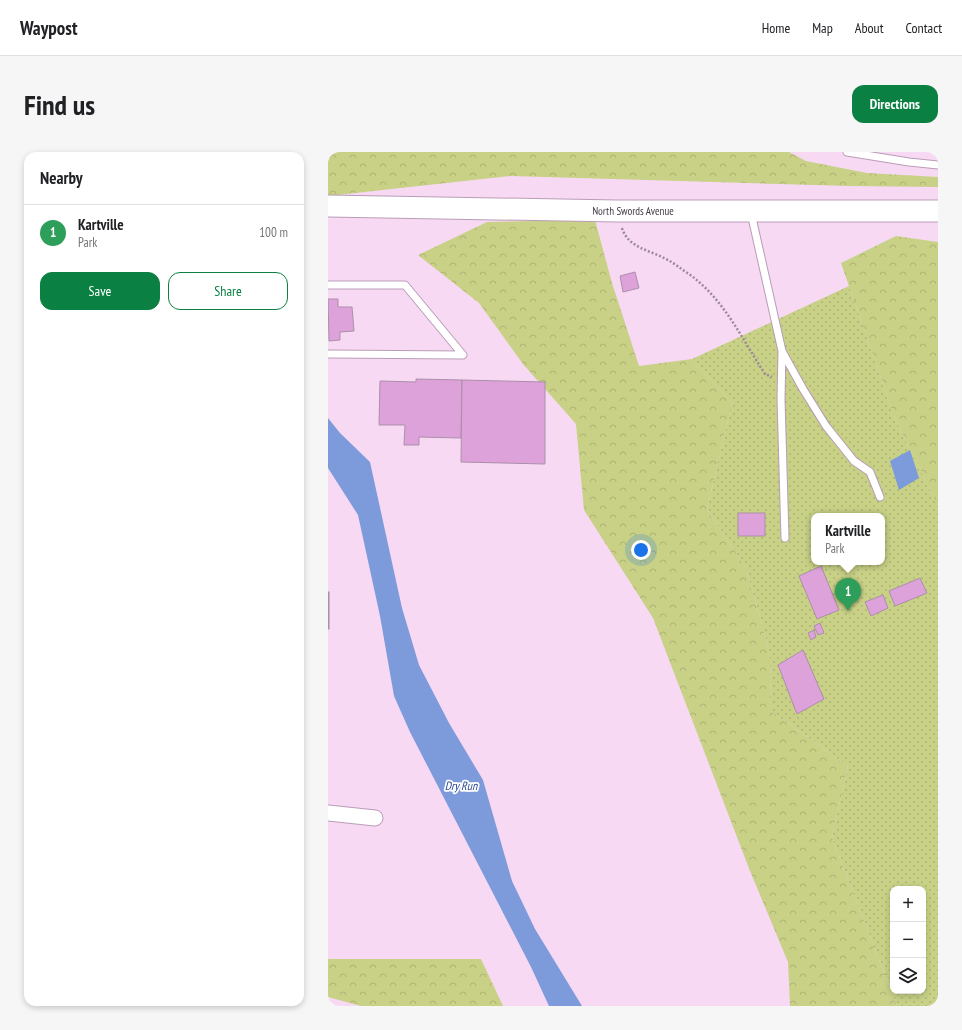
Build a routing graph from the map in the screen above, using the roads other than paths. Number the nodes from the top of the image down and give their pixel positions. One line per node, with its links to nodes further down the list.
1 (847, 152): 2 (lane)
2 (938, 165)
3 (328, 206): 4 (street, North Swords Avenue)
4 (751, 211): 5 (street, North Swords Avenue); 7 (lane)
5 (938, 212)
6 (328, 285): 8 (lane)
7 (782, 351): 9 (lane); 10 (lane)
8 (328, 354)
9 (880, 497)
10 (785, 538)
11 (328, 812): 12 (street)
12 (375, 818)

